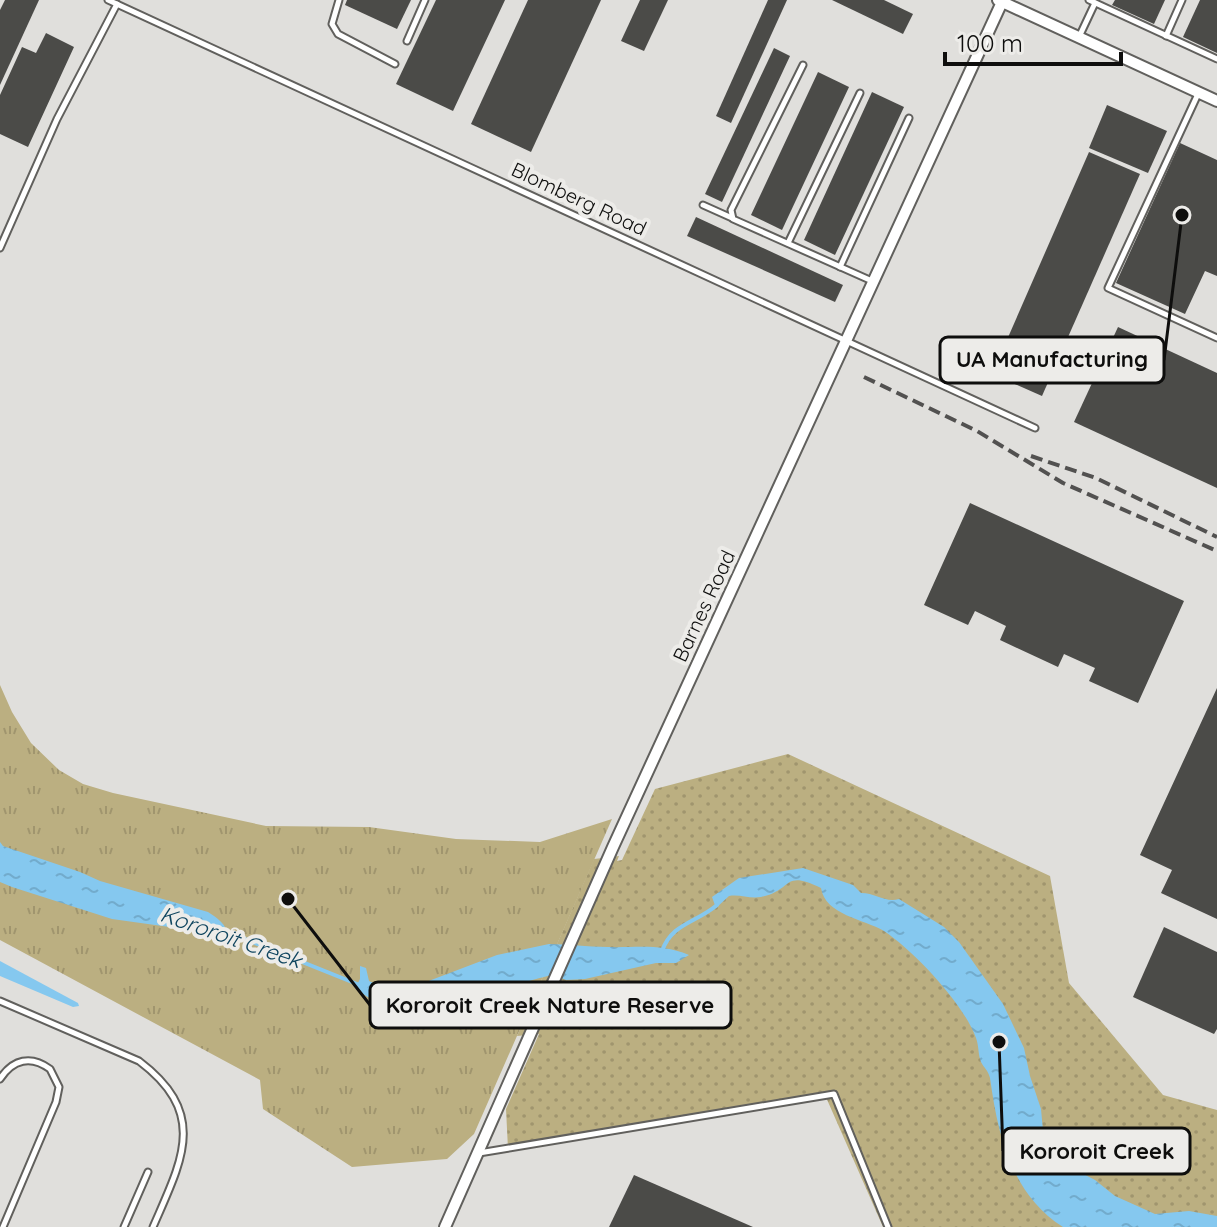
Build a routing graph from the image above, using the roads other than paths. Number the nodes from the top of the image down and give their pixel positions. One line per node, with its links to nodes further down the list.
1 (108, 0): 7 (lane, Blomberg Road)
2 (339, 0): 12 (lane)
3 (425, 0): 10 (lane)
4 (1182, 0): 8 (lane)
5 (1000, 1): 9 (street); 23 (street, Barnes Road)
6 (1093, 1): 8 (lane); 9 (lane)
7 (117, 4): 21 (lane); 25 (lane, Blomberg Road)
8 (1166, 36): 11 (lane)
9 (1078, 38): 15 (street)
10 (407, 41)
11 (1217, 59)
12 (395, 64)
13 (803, 65): 19 (lane)
14 (860, 93): 20 (lane)
15 (1199, 93): 16 (street); 24 (lane)
16 (1217, 101)
17 (909, 118): 22 (lane)
18 (703, 205): 19 (lane)
19 (733, 219): 20 (lane)
20 (788, 243): 22 (lane)
21 (0, 248)
22 (840, 267): 23 (lane)
23 (873, 282): 25 (street, Barnes Road)
24 (1217, 338)
25 (846, 340): 26 (lane, Blomberg Road); 29 (street, Barnes Road)
26 (1035, 428)
27 (0, 1001): 33 (lane)
28 (0, 1079): 31 (lane)
29 (478, 1154): 34 (street, Barnes Road); 35 (lane)
30 (148, 1172): 32 (lane)
31 (3, 1227)
32 (124, 1227)
33 (153, 1227)
34 (445, 1227)
35 (888, 1227)

